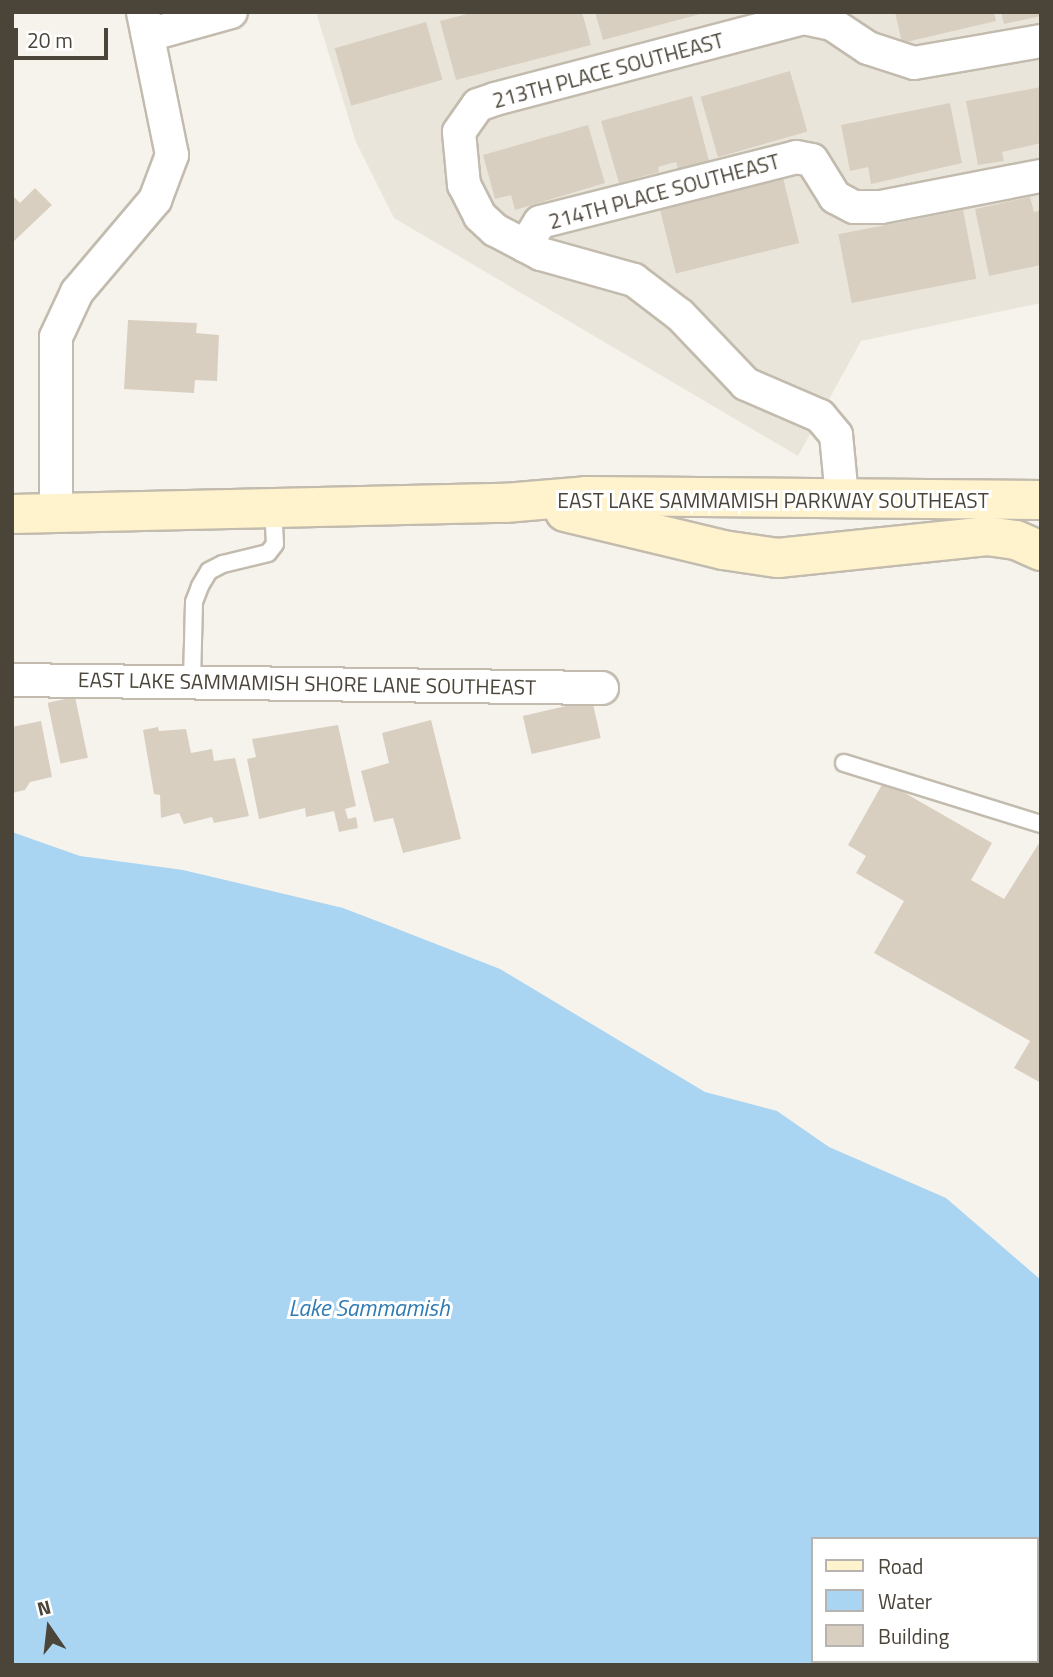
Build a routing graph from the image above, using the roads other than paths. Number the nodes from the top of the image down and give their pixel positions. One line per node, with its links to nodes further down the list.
1 (232, 12): 2 (street)
2 (145, 23): 10 (street)
3 (1041, 41): 5 (street, 213TH PLACE SOUTHEAST)
4 (1041, 176): 5 (street, 214TH PLACE SOUTHEAST)
5 (525, 246): 6 (street, 213TH PLACE SOUTHEAST)
6 (842, 497): 7 (main road, EAST LAKE SAMMAMISH PARKWAY SOUTHEAST); 8 (main road, EAST LAKE SAMMAMISH PARKWAY SOUTHEAST)
7 (1041, 500)
8 (505, 503): 9 (main road, EAST LAKE SAMMAMISH PARKWAY SOUTHEAST); 12 (main road, EAST LAKE SAMMAMISH PARKWAY SOUTHEAST)
9 (273, 508): 10 (main road, EAST LAKE SAMMAMISH PARKWAY SOUTHEAST); 14 (lane)
10 (57, 512): 11 (main road, EAST LAKE SAMMAMISH PARKWAY SOUTHEAST)
11 (12, 514)
12 (1041, 551)
13 (12, 680): 14 (street, EAST LAKE SAMMAMISH SHORE LANE SOUTHEAST)
14 (192, 680): 15 (street, EAST LAKE SAMMAMISH SHORE LANE SOUTHEAST)
15 (601, 688)
16 (844, 763): 17 (lane)
17 (1041, 824)

